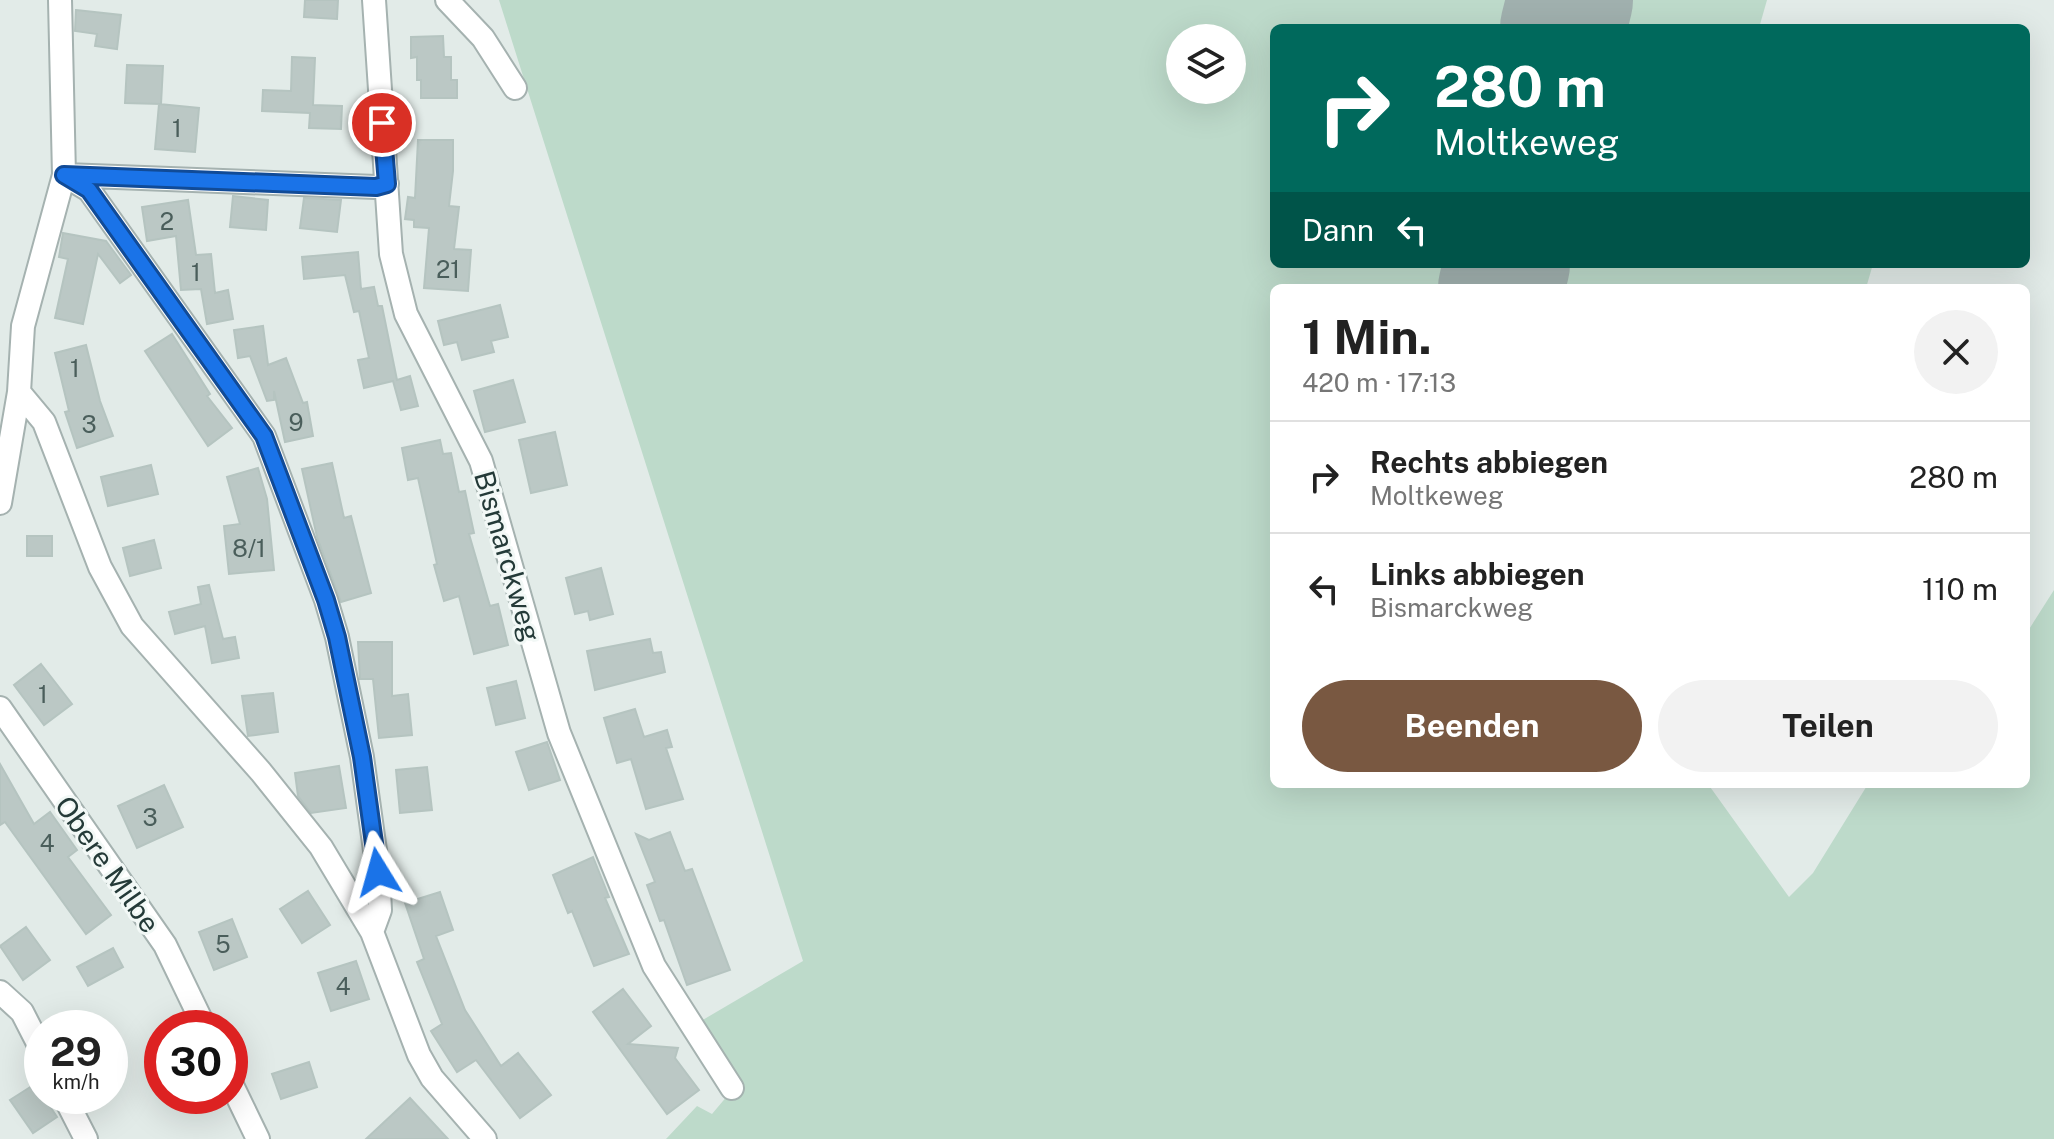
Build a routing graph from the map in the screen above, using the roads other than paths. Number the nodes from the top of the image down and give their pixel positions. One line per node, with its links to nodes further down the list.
1 (60, 0): 5 (street)
2 (374, 0): 6 (street, Bismarckweg)
3 (447, 0): 4 (street)
4 (515, 88)
5 (64, 175): 6 (street); 7 (street); 10 (street)
6 (387, 184): 14 (street, Bismarckweg)
7 (19, 392): 8 (street); 10 (street)
8 (0, 503)
9 (0, 708): 12 (street, Obere Milbe)
10 (372, 932): 19 (street)
11 (0, 992): 13 (street)
12 (196, 1010)
13 (24, 1016)
14 (732, 1088)
15 (73, 1114): 17 (street)
16 (246, 1114): 18 (street)
17 (86, 1139)
18 (258, 1139)
19 (485, 1139)

